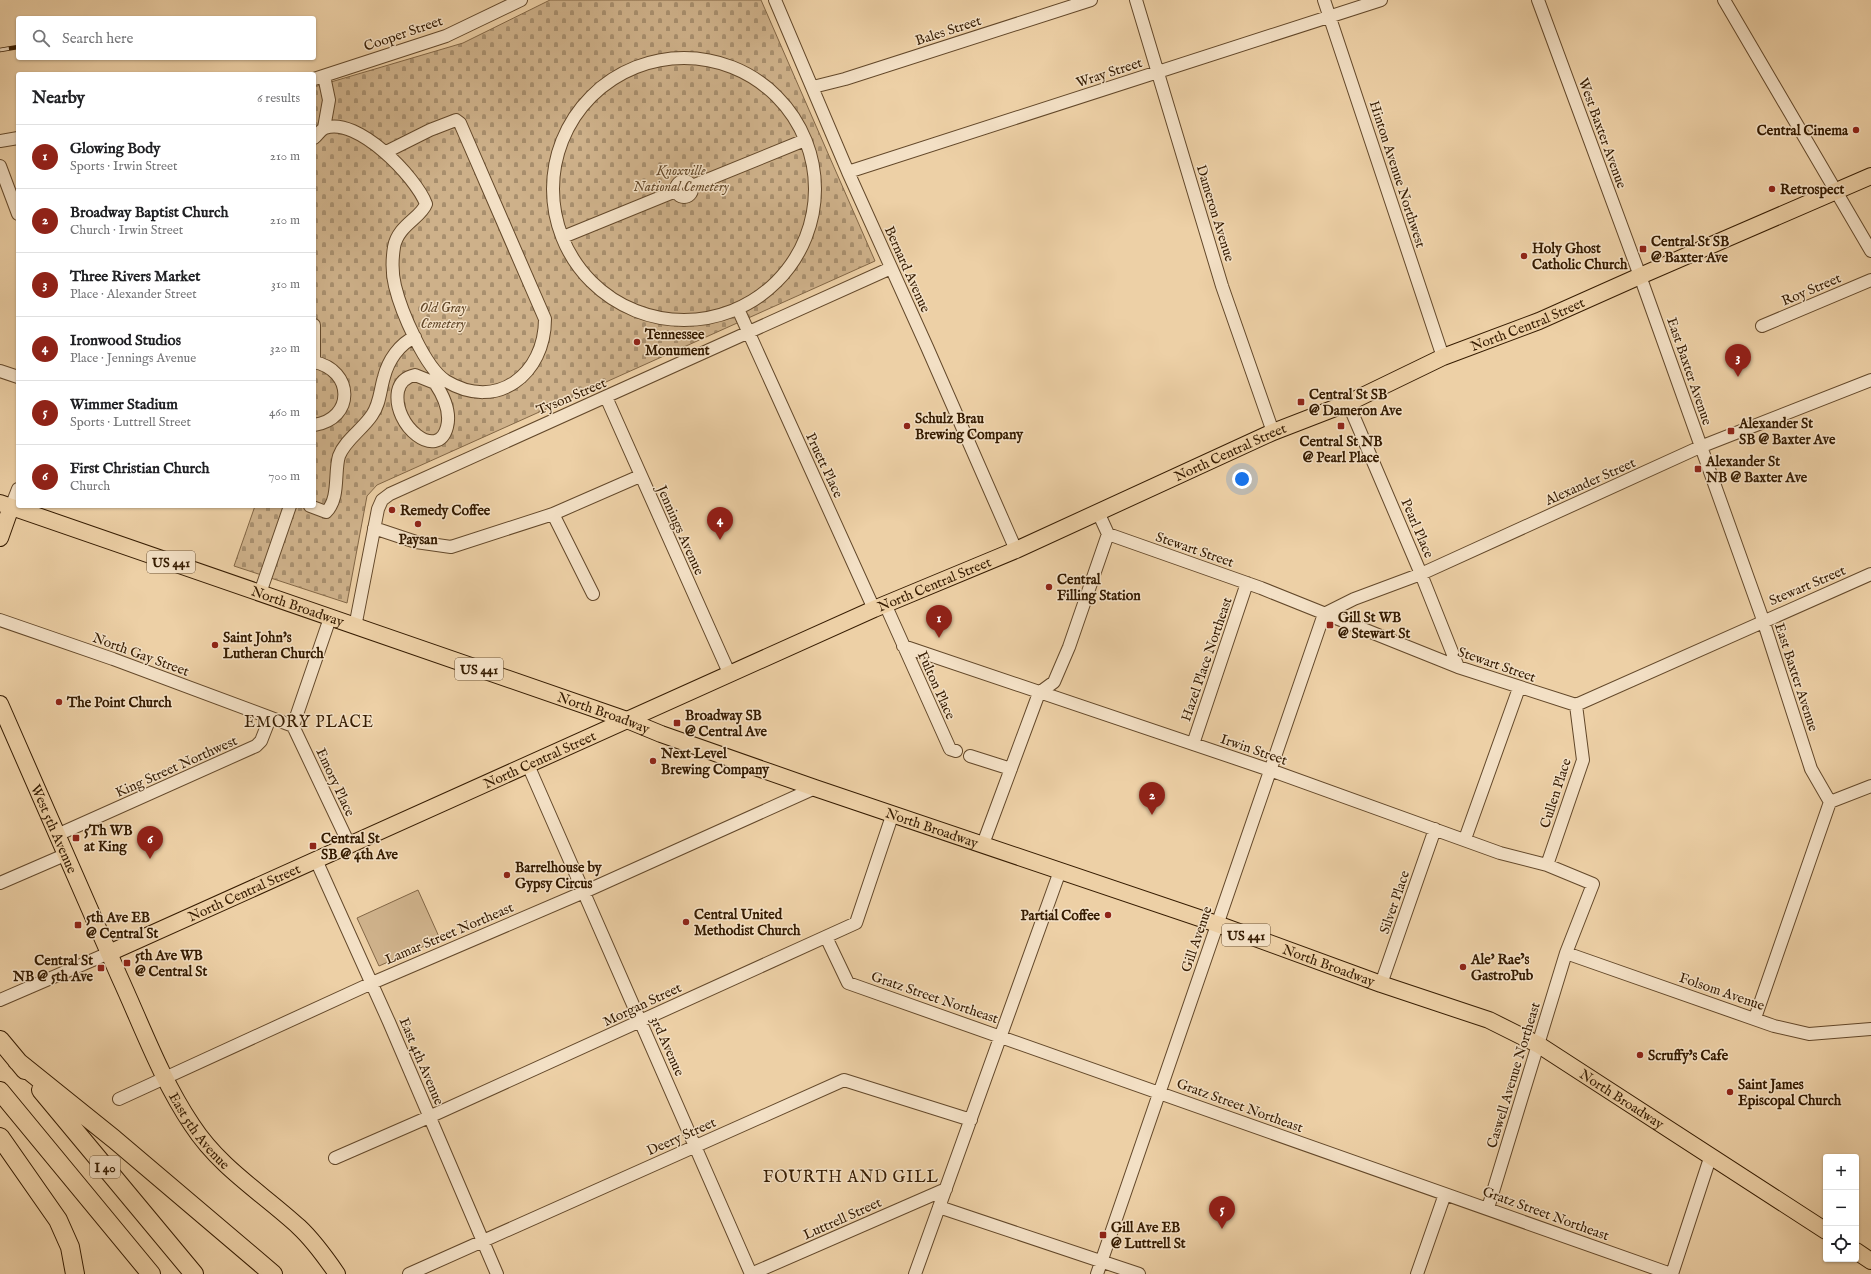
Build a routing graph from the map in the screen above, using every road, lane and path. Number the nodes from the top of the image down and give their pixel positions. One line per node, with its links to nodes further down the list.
1 (521, 0): 11 (street, Cooper Street)
2 (776, 0): 12 (street, Bernard Avenue)
3 (1091, 0): 12 (street, Bales Street)
4 (1136, 0): 10 (street, Dameron Avenue)
5 (1324, 0): 9 (street, Hinton Avenue Northwest)
6 (1380, 0): 9 (street, Wray Street)
7 (1538, 0): 27 (street, West Baxter Avenue)
8 (1724, 0): 22 (street)
9 (1329, 16): 10 (street, Wray Street); 33 (street, Hinton Avenue Northwest)
10 (1159, 72): 20 (street, Wray Street); 42 (street, Dameron Avenue)
11 (319, 77): 13 (street)
12 (813, 86): 20 (street, Bernard Avenue)
13 (324, 128): 14 (street); 18 (street)
14 (316, 136)
15 (16, 138): 17 (street)
16 (805, 140): 24 (street); 24 (street); 29 (street)
17 (0, 141)
18 (386, 152): 32 (street); 37 (street)
19 (0, 166): 23 (street)
20 (848, 172): 26 (street, Bernard Avenue)
21 (1871, 176): 22 (main road, North Central Street)
22 (1836, 190): 25 (street); 27 (main road, North Central Street)
23 (16, 209)
24 (562, 236): 29 (street)
25 (1871, 251)
26 (891, 268): 31 (street, Tyson Street); 54 (street, Bernard Avenue)
27 (1640, 276): 33 (main road, North Central Street); 43 (street, East Baxter Avenue)
28 (1871, 280): 30 (street, Roy Street)
29 (738, 308): 31 (street, Pruett Place)
30 (1762, 326)
31 (749, 332): 39 (street, Tyson Street); 60 (street, Pruett Place)
32 (415, 337): 37 (street); 48 (street)
33 (1443, 357): 40 (main road, North Central Street)
34 (316, 362): 41 (street)
35 (0, 371): 36 (street)
36 (16, 375)
37 (438, 380): 37 (street)
38 (1871, 380): 43 (street, Alexander Street)
39 (606, 397): 44 (street, Jennings Avenue); 51 (street, Tyson Street)
40 (1348, 403): 42 (main road, North Central Street); 55 (street, Pearl Place)
41 (316, 424)
42 (1273, 432): 49 (main road, North Central Street)
43 (1700, 447): 55 (street, Alexander Street); 64 (street, East Baxter Avenue)
44 (640, 476): 50 (street); 68 (street, Jennings Avenue)
45 (16, 492): 46 (street)
46 (6, 505): 53 (main road); 58 (main road, North Broadway / US 441)
47 (289, 508): 58 (street)
48 (315, 508)
49 (1098, 512): 52 (street); 54 (main road, North Central Street)
50 (553, 514): 51 (street); 59 (street)
51 (374, 528): 65 (street, Tyson Street)
52 (1108, 534): 57 (street, Stewart Street); 70 (street)
53 (0, 538)
54 (1016, 550): 60 (main road, North Central Street)
55 (1421, 574): 61 (street, Alexander Street); 67 (street, Pearl Place)
56 (1871, 574): 64 (street, Stewart Street)
57 (1247, 583): 61 (street, Stewart Street); 76 (street, Hazel Place Northeast)
58 (260, 593): 62 (main road, North Broadway / US 441)
59 (593, 594)
60 (880, 607): 66 (street, Fulton Place); 68 (main road, North Central Street)
61 (1324, 614): 67 (street, Stewart Street); 81 (street, Gill Avenue)
62 (330, 618): 65 (main road, North Broadway / US 441); 75 (street)
63 (0, 620): 73 (street, North Gay Street)
64 (1764, 620): 72 (street, Stewart Street); 84 (street, East Baxter Avenue)
65 (355, 627): 74 (main road, North Broadway / US 441)
66 (903, 646): 70 (street, Irwin Street); 77 (street, Fulton Place)
67 (1458, 667): 69 (street, Stewart Street)
68 (730, 675): 74 (main road, North Central Street)
69 (1519, 688): 72 (street, Stewart Street); 88 (street)
70 (1039, 693): 76 (street, Irwin Street); 80 (street)
71 (0, 704): 87 (main road, West 5th Avenue)
72 (1576, 706): 93 (street, Cullen Place)
73 (270, 718): 75 (street); 87 (street, King Street Northwest)
74 (627, 720): 79 (main road, North Central Street); 83 (main road, North Broadway / US 441)
75 (293, 726): 89 (street, Emory Place)
76 (1193, 744): 81 (street, Irwin Street)
77 (956, 751)
78 (970, 756): 80 (street)
79 (528, 765): 89 (main road, North Central Street); 97 (street, 3rd Avenue)
80 (1011, 769): 90 (street)
81 (1270, 770): 86 (street, Irwin Street); 98 (street, Gill Avenue)
82 (1871, 786): 84 (street)
83 (815, 788): 85 (main road, North Broadway / US 441); 97 (street, Lamar Street Northeast)
84 (1830, 802): 105 (street)
85 (892, 813): 90 (main road, North Broadway / US 441); 99 (street, Morgan Street)
86 (1435, 829): 88 (street, Irwin Street); 103 (street, Silver Place)
87 (57, 835): 91 (main road, West 5th Avenue)
88 (1465, 840): 93 (street, Irwin Street)
89 (349, 844): 92 (main road, North Central Street)
90 (983, 844): 94 (main road, North Broadway / US 441)
91 (67, 854): 95 (street); 100 (main road, West 5th Avenue)
92 (316, 860): 100 (main road, North Central Street); 102 (street, East 4th Avenue)
93 (1547, 865): 96 (street, Irwin Street)
94 (1060, 871): 98 (main road, North Broadway / US 441); 108 (street)
95 (0, 882)
96 (1593, 884): 101 (street, Caswell Avenue Northeast)
97 (584, 892): 102 (street, Lamar Street Northeast); 106 (street, 3rd Avenue)
98 (1217, 924): 103 (main road, North Broadway / US 441); 114 (street, Gill Avenue)
99 (826, 937): 106 (street, Morgan Street); 108 (street, Gratz Street Northeast)
100 (109, 953): 104 (street, North Central Street); 112 (main road, East 5th Avenue)
101 (1566, 953): 105 (street, Folsom Avenue); 110 (street, Caswell Avenue Northeast)
102 (372, 983): 112 (street, Lamar Street Northeast); 116 (street, East 4th Avenue)
103 (1381, 984): 110 (main road, North Broadway / US 441)
104 (0, 1000)
105 (1755, 1018): 107 (street, Folsom Avenue)
106 (640, 1021): 116 (street, Morgan Street); 119 (street, 3rd Avenue)
107 (1871, 1029)
108 (1001, 1036): 114 (street, Gratz Street Northeast); 117 (street)
109 (0, 1040): 111 (highway, I 40)
110 (1539, 1045): 120 (main road, North Broadway / US 441); 125 (street, Caswell Avenue Northeast)
111 (17, 1060): 133 (highway, I 40); 134 (highway)
112 (164, 1076): 115 (street, Lamar Street Northeast); 135 (main road, East 5th Avenue)
113 (0, 1091): 132 (highway, I 40)
114 (1159, 1092): 123 (street, Gratz Street Northeast); 129 (street, Gill Avenue)
115 (118, 1098)
116 (430, 1117): 121 (street, Morgan Street); 127 (street, East 4th Avenue)
117 (971, 1120): 119 (street, Deery Street); 122 (street)
118 (0, 1137): 131 (highway)
119 (696, 1146): 127 (street, Deery Street); 138 (street, 3rd Avenue)
120 (1711, 1155): 126 (main road, North Broadway / US 441); 143 (street)
121 (334, 1158)
122 (946, 1189): 124 (street); 138 (street, Luttrell Street)
123 (1445, 1194): 125 (street, Gratz Street Northeast); 142 (street)
124 (939, 1207): 129 (street); 139 (street)
125 (1488, 1208): 143 (street, Gratz Street Northeast)
126 (1823, 1229)
127 (482, 1241): 136 (street, Deery Street); 137 (street, East 4th Avenue)
128 (1859, 1253): 130 (main road)
129 (1102, 1260): 140 (street, Gill Avenue); 141 (street)
130 (1871, 1261)
131 (75, 1274)
132 (151, 1274)
133 (194, 1274)
134 (273, 1274)
135 (338, 1274)
136 (409, 1274)
137 (497, 1274)
138 (751, 1274)
139 (915, 1274)
140 (1097, 1274)
141 (1139, 1274)
142 (1417, 1274)
143 (1671, 1274)

